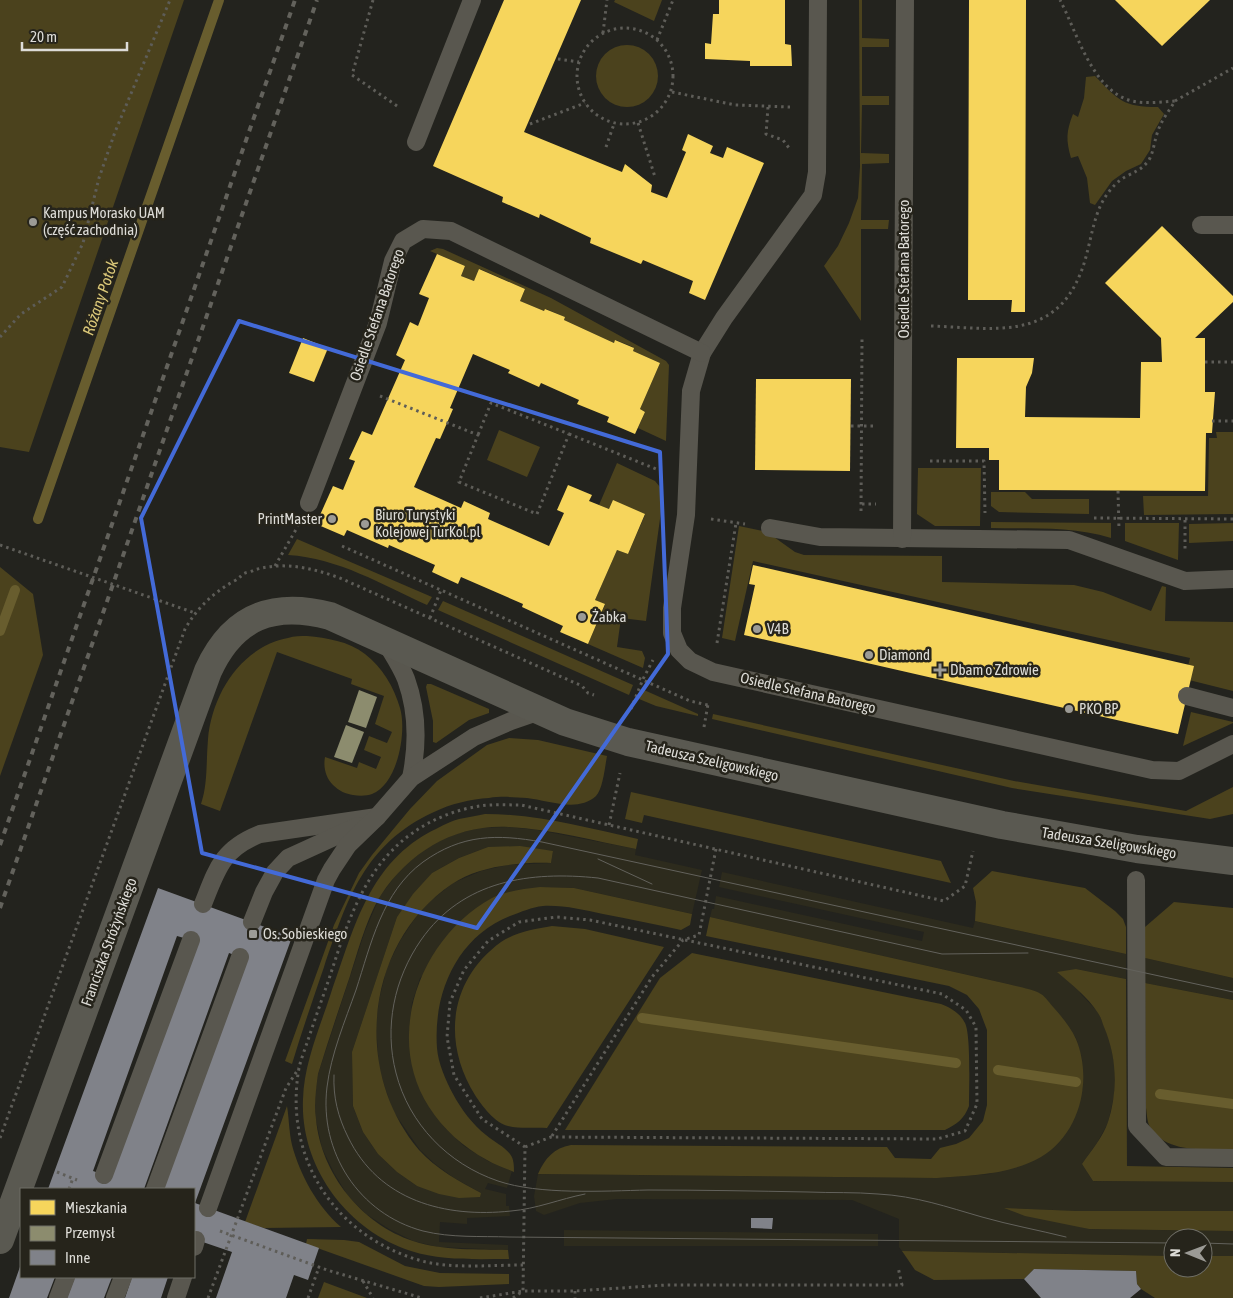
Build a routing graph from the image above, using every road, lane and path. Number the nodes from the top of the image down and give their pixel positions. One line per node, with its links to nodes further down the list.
1 (170, 0): 32 (path)
2 (372, 0): 19 (path)
3 (472, 0): 19 (lane)
4 (607, 0): 9 (path)
5 (673, 0): 10 (path)
6 (818, 0): 18 (lane, Osiedle Stefana Batorego)
7 (905, 0): 54 (lane, Osiedle Stefana Batorego)
8 (1060, 0): 15 (path)
9 (602, 33): 10 (path); 12 (path)
10 (657, 40): 14 (path)
11 (558, 59): 12 (path)
12 (579, 62): 16 (path)
13 (1233, 68): 15 (path)
14 (672, 92): 17 (path); 20 (path)
15 (1175, 102): 30 (path)
16 (585, 103): 21 (path); 22 (path)
17 (768, 107): 18 (path); 25 (path)
18 (818, 107): 34 (lane, Osiedle Stefana Batorego)
19 (423, 123): 23 (lane)
20 (638, 123): 22 (path); 26 (path)
21 (530, 124)
22 (614, 124): 24 (path)
23 (416, 142)
24 (606, 147)
25 (792, 153)
26 (655, 177)
27 (1201, 225): 28 (lane)
28 (1233, 225)
29 (931, 316): 30 (path)
30 (931, 326): 31 (path)
31 (927, 333)
32 (0, 337)
33 (862, 339): 53 (path)
34 (702, 353): 37 (lane, Osiedle Stefana Batorego); 66 (lane, Osiedle Stefana Batorego)
35 (1205, 362): 36 (path)
36 (1233, 362)
37 (354, 385): 41 (path); 45 (lane, Osiedle Stefana Batorego)
38 (1212, 421): 39 (path)
39 (1233, 421)
40 (569, 434): 41 (path); 41 (path); 43 (path)
41 (478, 435)
42 (928, 461): 46 (path)
43 (668, 474)
44 (1118, 491): 49 (path)
45 (305, 511): 58 (path)
46 (985, 516)
47 (709, 518): 51 (path)
48 (1087, 518): 49 (path)
49 (1118, 518): 50 (path); 57 (path)
50 (1233, 519)
51 (736, 523): 52 (path); 66 (path)
52 (770, 528): 53 (lane)
53 (861, 538): 54 (lane)
54 (902, 539): 57 (lane)
55 (0, 545): 61 (path)
56 (342, 546): 60 (path)
57 (1118, 557): 59 (lane)
58 (275, 566): 61 (path); 62 (path)
59 (1233, 579)
60 (441, 590): 62 (path); 67 (path)
61 (195, 613): 93 (path)
62 (430, 618): 69 (path)
63 (385, 641): 64 (street, Tadeusza Szeligowskiego); 73 (street, Tadeusza Szeligowskiego); 79 (lane)
64 (221, 646): 103 (street, Franciszka Stróżyńskiego)
65 (655, 657): 67 (path)
66 (713, 672): 70 (path); 77 (lane, Osiedle Stefana Batorego)
67 (643, 679): 70 (path); 74 (path)
68 (1187, 696): 72 (lane)
69 (597, 697)
70 (708, 705): 76 (path)
71 (625, 708): 74 (path)
72 (1233, 708)
73 (540, 712): 79 (lane); 84 (street, Tadeusza Szeligowskiego)
74 (629, 712): 75 (path)
75 (633, 714)
76 (704, 728)
77 (1233, 744)
78 (621, 772): 81 (path)
79 (411, 778): 80 (lane)
80 (376, 817): 86 (lane); 87 (lane); 100 (lane)
81 (609, 825): 82 (path); 91 (path)
82 (716, 849): 83 (path); 89 (path)
83 (973, 851)
84 (1233, 861)
85 (1136, 880): 95 (lane)
86 (203, 904)
87 (252, 922)
88 (191, 940): 96 (lane)
89 (683, 940): 92 (path); 92 (path); 94 (path)
90 (240, 958): 99 (lane)
91 (299, 1067): 102 (path); 104 (path)
92 (551, 1137): 94 (path)
93 (0, 1138)
94 (525, 1147): 104 (path)
95 (1233, 1158)
96 (104, 1174)
97 (73, 1178): 98 (path)
98 (69, 1188)
99 (155, 1188)
100 (208, 1208)
101 (216, 1230): 102 (path)
102 (232, 1235): 105 (path); 116 (path)
103 (0, 1240)
104 (523, 1265): 111 (path)
105 (319, 1267): 110 (path); 117 (path)
106 (898, 1267): 112 (path)
107 (66, 1278): 113 (lane)
108 (123, 1278): 114 (lane)
109 (183, 1278): 115 (lane)
110 (363, 1281): 118 (path); 119 (path)
111 (523, 1291): 112 (path); 120 (path); 121 (path)
112 (575, 1291): 122 (path)
113 (58, 1298)
114 (115, 1298)
115 (176, 1298)
116 (208, 1298)
117 (308, 1298)
118 (373, 1298)
119 (422, 1298)
120 (480, 1298)
121 (513, 1298)
122 (575, 1298)

